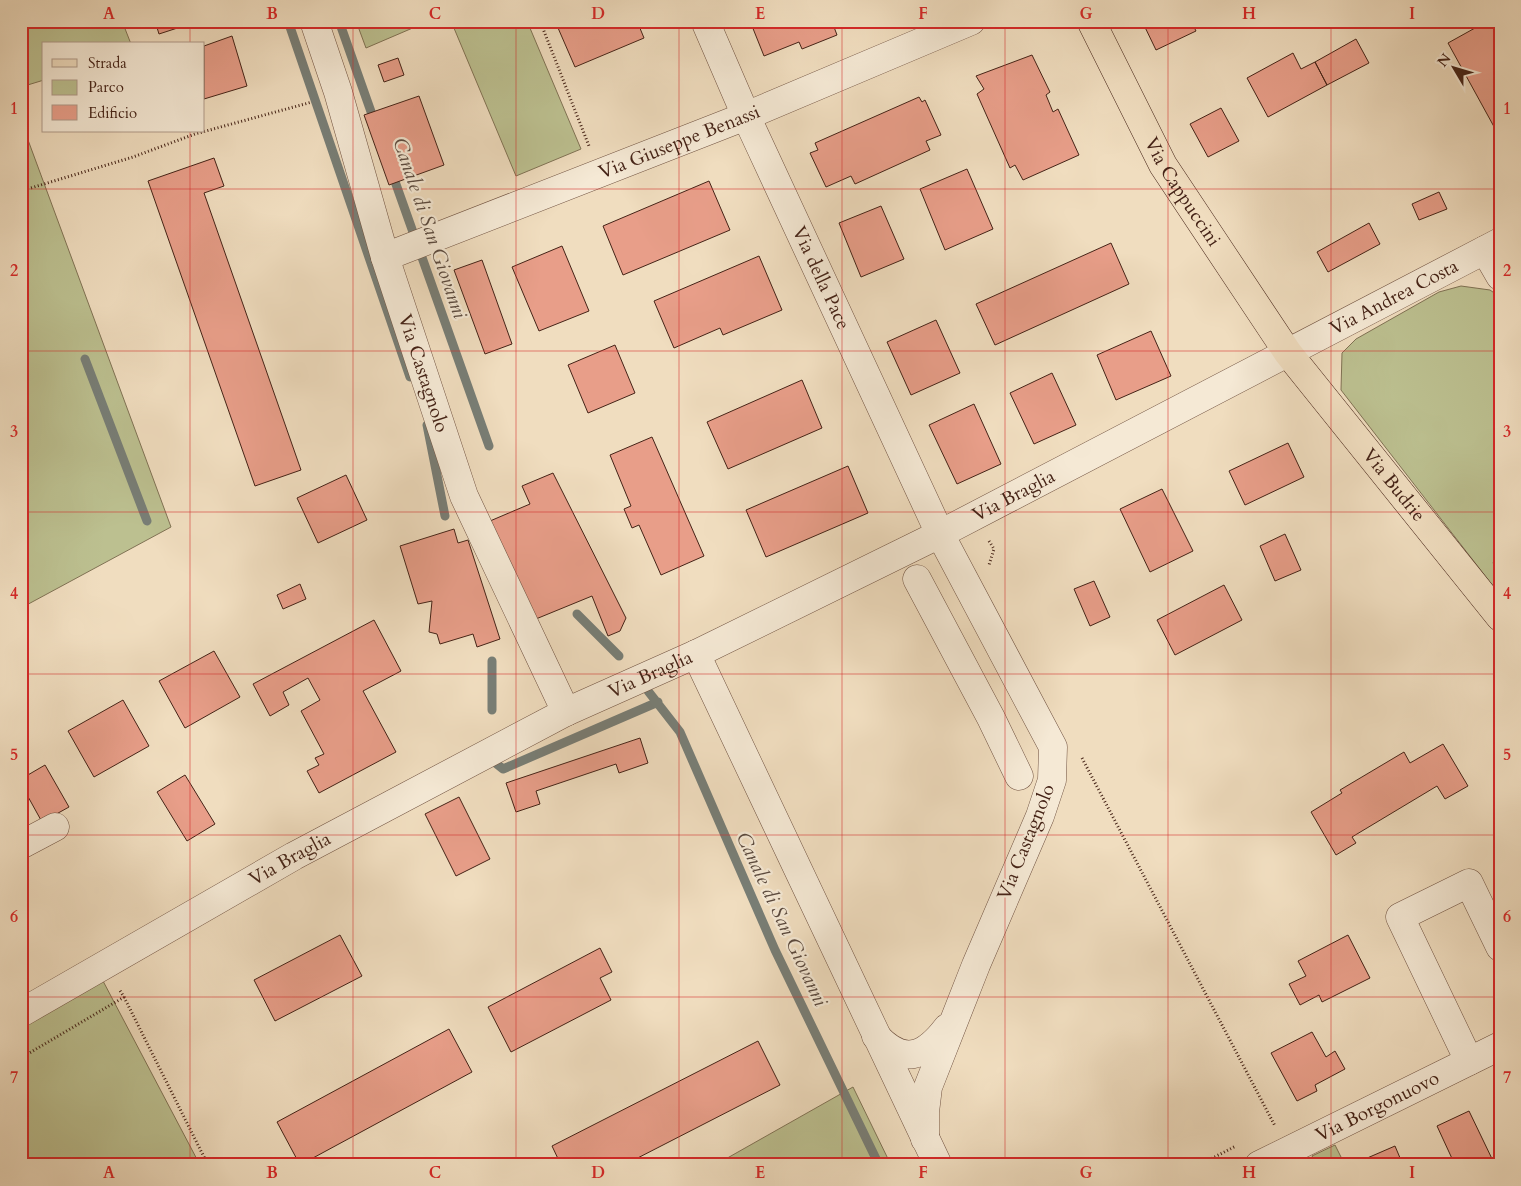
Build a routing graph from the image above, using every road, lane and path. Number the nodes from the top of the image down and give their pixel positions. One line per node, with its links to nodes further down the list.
1 (314, 21): 13 (street, Via Castagnolo)
2 (540, 21): 10 (path)
3 (705, 21): 7 (street, Via della Pace)
4 (971, 21): 7 (street, Via Giuseppe Benassi)
5 (1091, 21): 15 (main road, Via Cappuccini)
6 (304, 105): 8 (path)
7 (746, 116): 10 (street, Via Giuseppe Benassi); 17 (street, Via della Pace)
8 (205, 131)
9 (203, 132): 11 (path)
10 (600, 174): 13 (street, Via Giuseppe Benassi)
11 (21, 191)
12 (1492, 246): 14 (street); 15 (street, Via Andrea Costa)
13 (407, 249): 22 (street, Via Castagnolo)
14 (1500, 276)
15 (1288, 353): 16 (street, Via Braglia); 20 (main road, Via Budrie)
16 (976, 515): 17 (street, Via Braglia); 18 (path)
17 (940, 534): 21 (street, Via Braglia); 31 (street, Via Castagnolo)
18 (989, 568)
19 (917, 579): 24 (street)
20 (1500, 616)
21 (696, 654): 22 (street, Via Braglia); 32 (street, Via Castagnolo)
22 (566, 712): 30 (street, Via Braglia)
23 (1078, 751): 36 (path)
24 (1019, 776)
25 (55, 827): 26 (street)
26 (21, 845)
27 (1500, 947): 35 (street)
28 (117, 985): 29 (path)
29 (124, 997): 34 (path); 38 (path)
30 (21, 1013)
31 (953, 1020): 32 (street, Via Castagnolo); 37 (street, Via Castagnolo)
32 (876, 1035): 37 (street, Via Castagnolo)
33 (1498, 1052): 35 (street, Via Borgonuovo)
34 (21, 1058)
35 (1469, 1061): 40 (street, Via Borgonuovo)
36 (1276, 1127)
37 (924, 1139): 39 (street, Via Castagnolo)
38 (208, 1165)
39 (938, 1165)
40 (1259, 1165)

